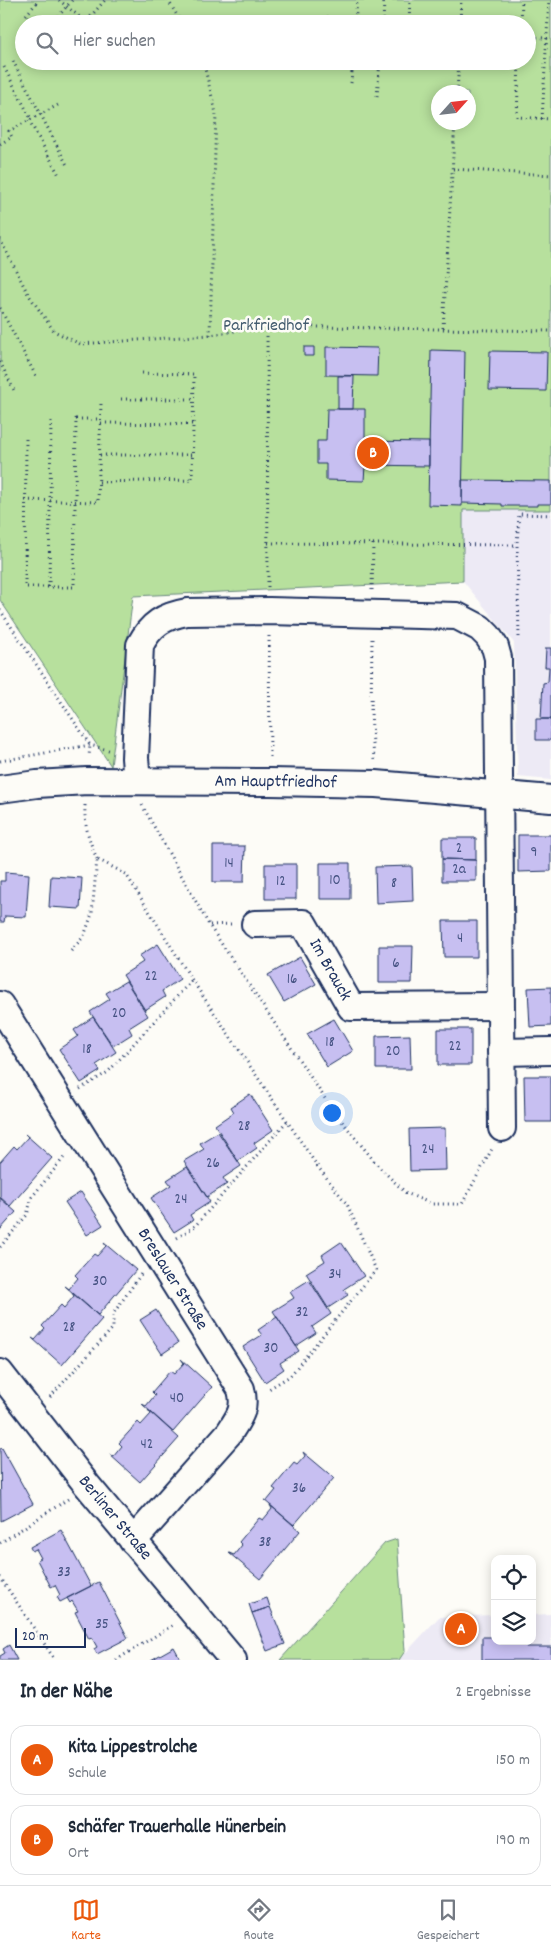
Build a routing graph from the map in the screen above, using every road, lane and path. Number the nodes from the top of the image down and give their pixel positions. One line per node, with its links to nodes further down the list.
1 (39, 0): 13 (path)
2 (59, 0): 12 (path)
3 (72, 0): 12 (path)
4 (105, 0): 16 (path)
5 (168, 0): 17 (path)
6 (357, 0): 18 (path)
7 (384, 0): 19 (path)
8 (410, 0): 20 (path)
9 (460, 0): 21 (path)
10 (522, 0): 22 (path)
11 (549, 0): 24 (path)
12 (67, 6): 14 (path); 15 (path)
13 (26, 15)
14 (60, 15)
15 (77, 15)
16 (93, 15)
17 (177, 15)
18 (356, 15)
19 (383, 15)
20 (409, 15)
21 (460, 15)
22 (521, 15)
23 (536, 37): 24 (path)
24 (549, 38): 39 (path)
25 (13, 61): 26 (path)
26 (15, 65)
27 (4, 67): 41 (path)
28 (18, 70): 38 (path)
29 (206, 70): 53 (path)
30 (352, 70): 34 (path)
31 (379, 70): 36 (path)
32 (458, 70): 35 (path)
33 (520, 70): 39 (path)
34 (351, 83)
35 (457, 85)
36 (377, 96)
37 (60, 104): 38 (path)
38 (41, 114): 41 (path); 44 (path)
39 (542, 119): 40 (path)
40 (551, 119)
41 (30, 120): 43 (path); 46 (path)
42 (455, 130): 45 (path)
43 (0, 144)
44 (67, 165)
45 (453, 169): 47 (path); 51 (path)
46 (60, 175)
47 (551, 175)
48 (0, 239): 53 (path)
49 (0, 308): 56 (path)
50 (267, 326): 51 (path); 53 (path); 72 (path)
51 (444, 328): 52 (path)
52 (551, 332)
53 (210, 336)
54 (0, 362): 57 (path)
55 (139, 373): 59 (path)
56 (37, 378)
57 (14, 390)
58 (121, 399): 59 (path)
59 (193, 399): 63 (path)
60 (101, 403): 62 (path)
61 (51, 420): 69 (path)
62 (100, 421): 63 (path); 65 (path); 70 (path)
63 (193, 424): 66 (path)
64 (26, 439): 68 (path)
65 (100, 455): 66 (path); 67 (path)
66 (192, 455): 67 (path)
67 (99, 482): 70 (path)
68 (25, 500): 69 (path); 75 (path)
69 (50, 501): 70 (path); 75 (path)
70 (76, 502): 75 (path)
71 (551, 516): 74 (path)
72 (268, 543): 73 (path); 77 (path)
73 (373, 544): 74 (path); 78 (path)
74 (517, 544): 79 (path)
75 (49, 587)
76 (0, 610): 80 (path)
77 (269, 611): 78 (street); 82 (street); 84 (path)
78 (372, 613): 79 (street); 85 (path)
79 (498, 658): 87 (street)
80 (90, 745): 81 (path); 82 (path)
81 (0, 761)
82 (136, 769): 83 (street, Am Hauptfriedhof); 84 (street, Am Hauptfriedhof); 99 (path)
83 (87, 781): 86 (street, Am Hauptfriedhof); 89 (path)
84 (270, 782): 85 (street, Am Hauptfriedhof)
85 (376, 784): 87 (street, Am Hauptfriedhof)
86 (0, 790)
87 (501, 796): 88 (street, Am Hauptfriedhof); 94 (street)
88 (551, 799)
89 (97, 859): 91 (path); 92 (path)
90 (255, 924): 94 (street, Im Brauck)
91 (71, 951)
92 (192, 980): 97 (path); 98 (path)
93 (0, 1005): 97 (street, Breslauer Straße)
94 (500, 1006): 96 (street)
95 (551, 1051): 96 (street)
96 (501, 1052): 99 (street)
97 (61, 1102): 100 (street, Breslauer Straße)
98 (287, 1121): 102 (path); 104 (path)
99 (502, 1128)
100 (82, 1135): 101 (path); 102 (street, Breslauer Straße)
101 (0, 1247)
102 (156, 1253): 104 (street, Breslauer Straße); 105 (path)
103 (0, 1373): 105 (street, Berliner Straße)
104 (244, 1403): 107 (street)
105 (32, 1416): 106 (street, Berliner Straße)
106 (87, 1485): 107 (street, Berliner Straße); 108 (path)
107 (133, 1542): 110 (street, Berliner Straße)
108 (0, 1543)
109 (0, 1578): 111 (path)
110 (192, 1611): 112 (path); 113 (street, Berliner Straße)
111 (55, 1660)
112 (116, 1660)
113 (233, 1660)

